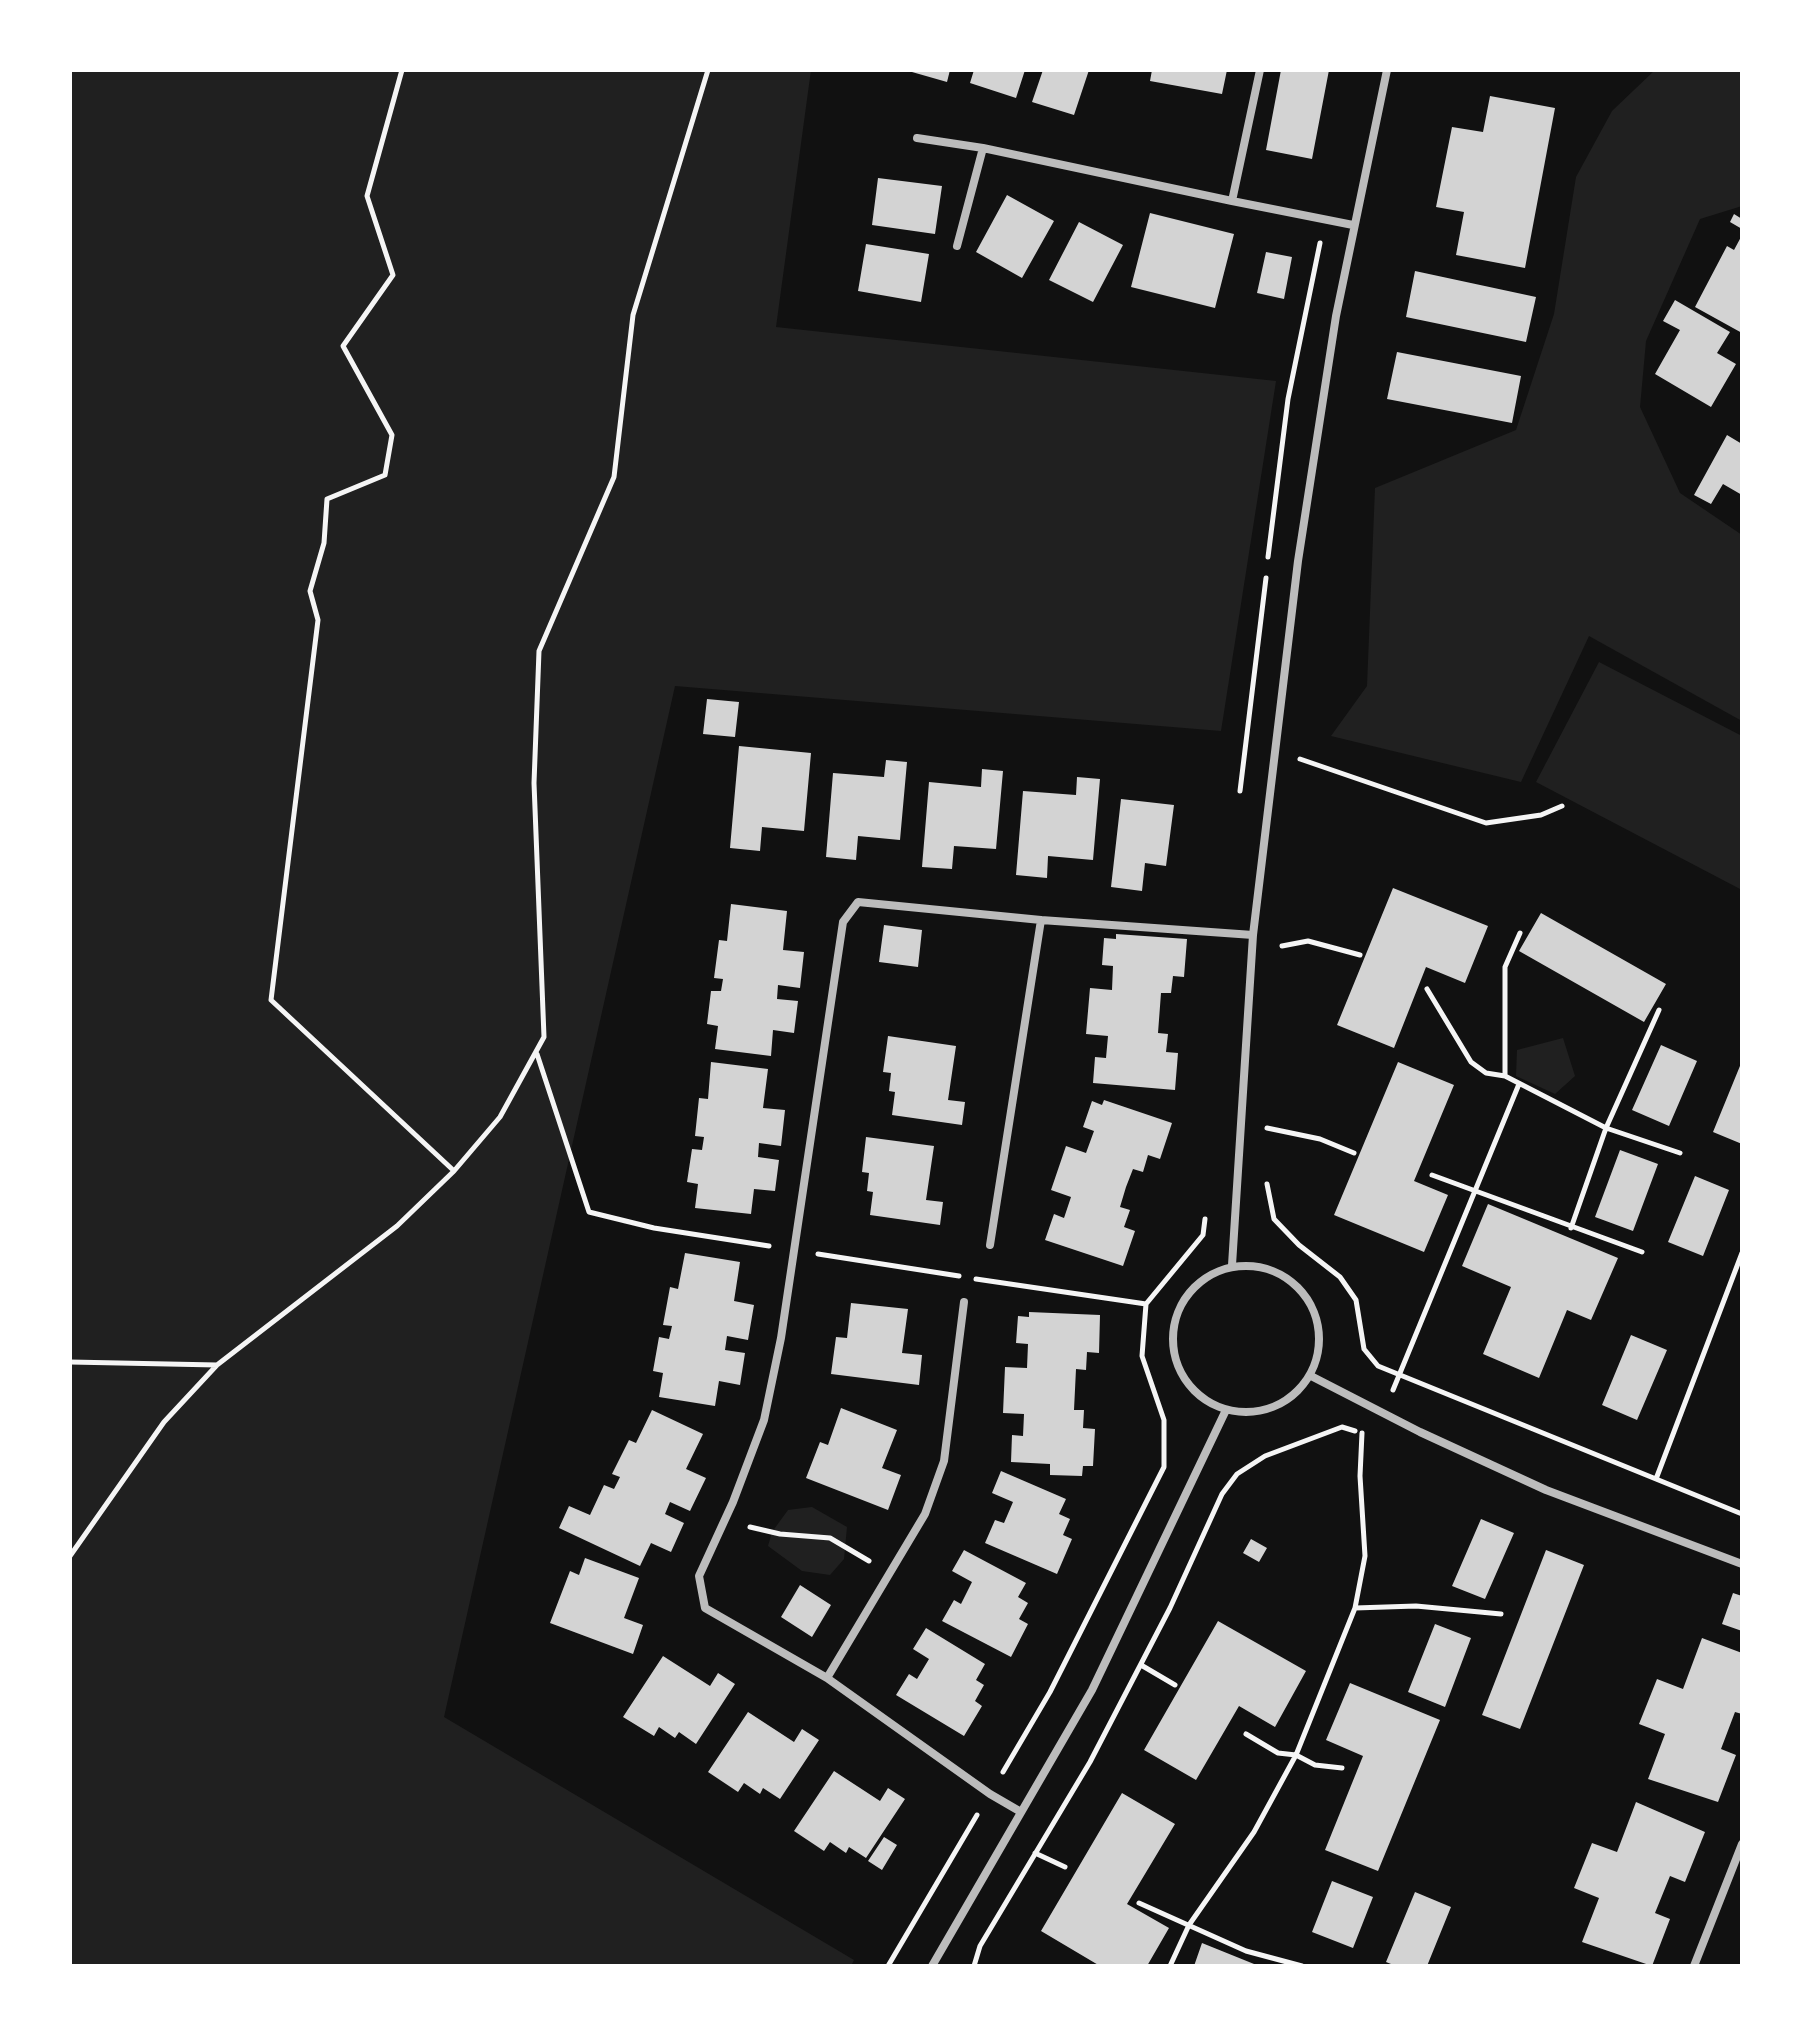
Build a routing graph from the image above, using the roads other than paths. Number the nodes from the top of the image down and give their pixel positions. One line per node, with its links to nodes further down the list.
1 (1260, 70): 5 (street)
2 (1387, 70): 6 (street)
3 (917, 138): 4 (street)
4 (983, 148): 5 (street); 7 (street)
5 (1232, 201): 6 (street)
6 (1353, 225): 9 (street)
7 (957, 246)
8 (1041, 920): 9 (street); 10 (street); 16 (street)
9 (1253, 935): 11 (street)
10 (990, 1245)
11 (1232, 1265): 13 (street); 14 (street)
12 (964, 1302): 16 (street)
13 (1311, 1376): 14 (street); 15 (street)
14 (1226, 1410): 17 (street)
15 (1742, 1564)
16 (827, 1678): 17 (street)
17 (1021, 1812): 19 (street)
18 (1742, 1844): 20 (street)
19 (932, 1966)
20 (1694, 1966)

